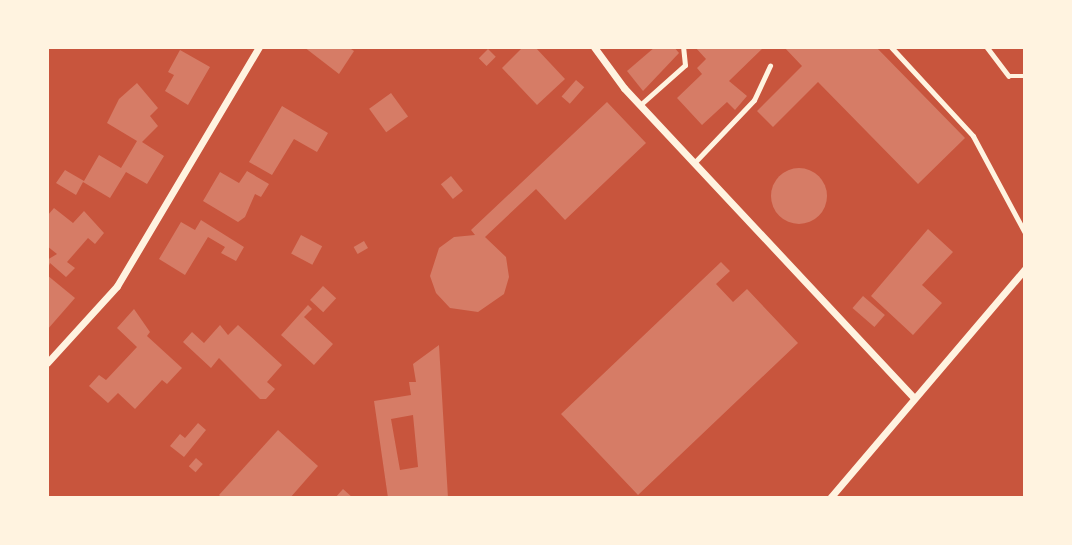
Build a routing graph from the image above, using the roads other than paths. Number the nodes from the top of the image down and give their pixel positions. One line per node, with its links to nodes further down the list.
1 (259, 47): 10 (street)
2 (594, 47): 6 (street)
3 (683, 47): 6 (lane)
4 (891, 47): 8 (lane)
5 (770, 66): 7 (lane)
6 (640, 105): 7 (street)
7 (694, 163): 11 (street)
8 (1025, 233)
9 (1025, 269): 11 (street)
10 (47, 363)
11 (913, 397): 12 (street)
12 (830, 498)

